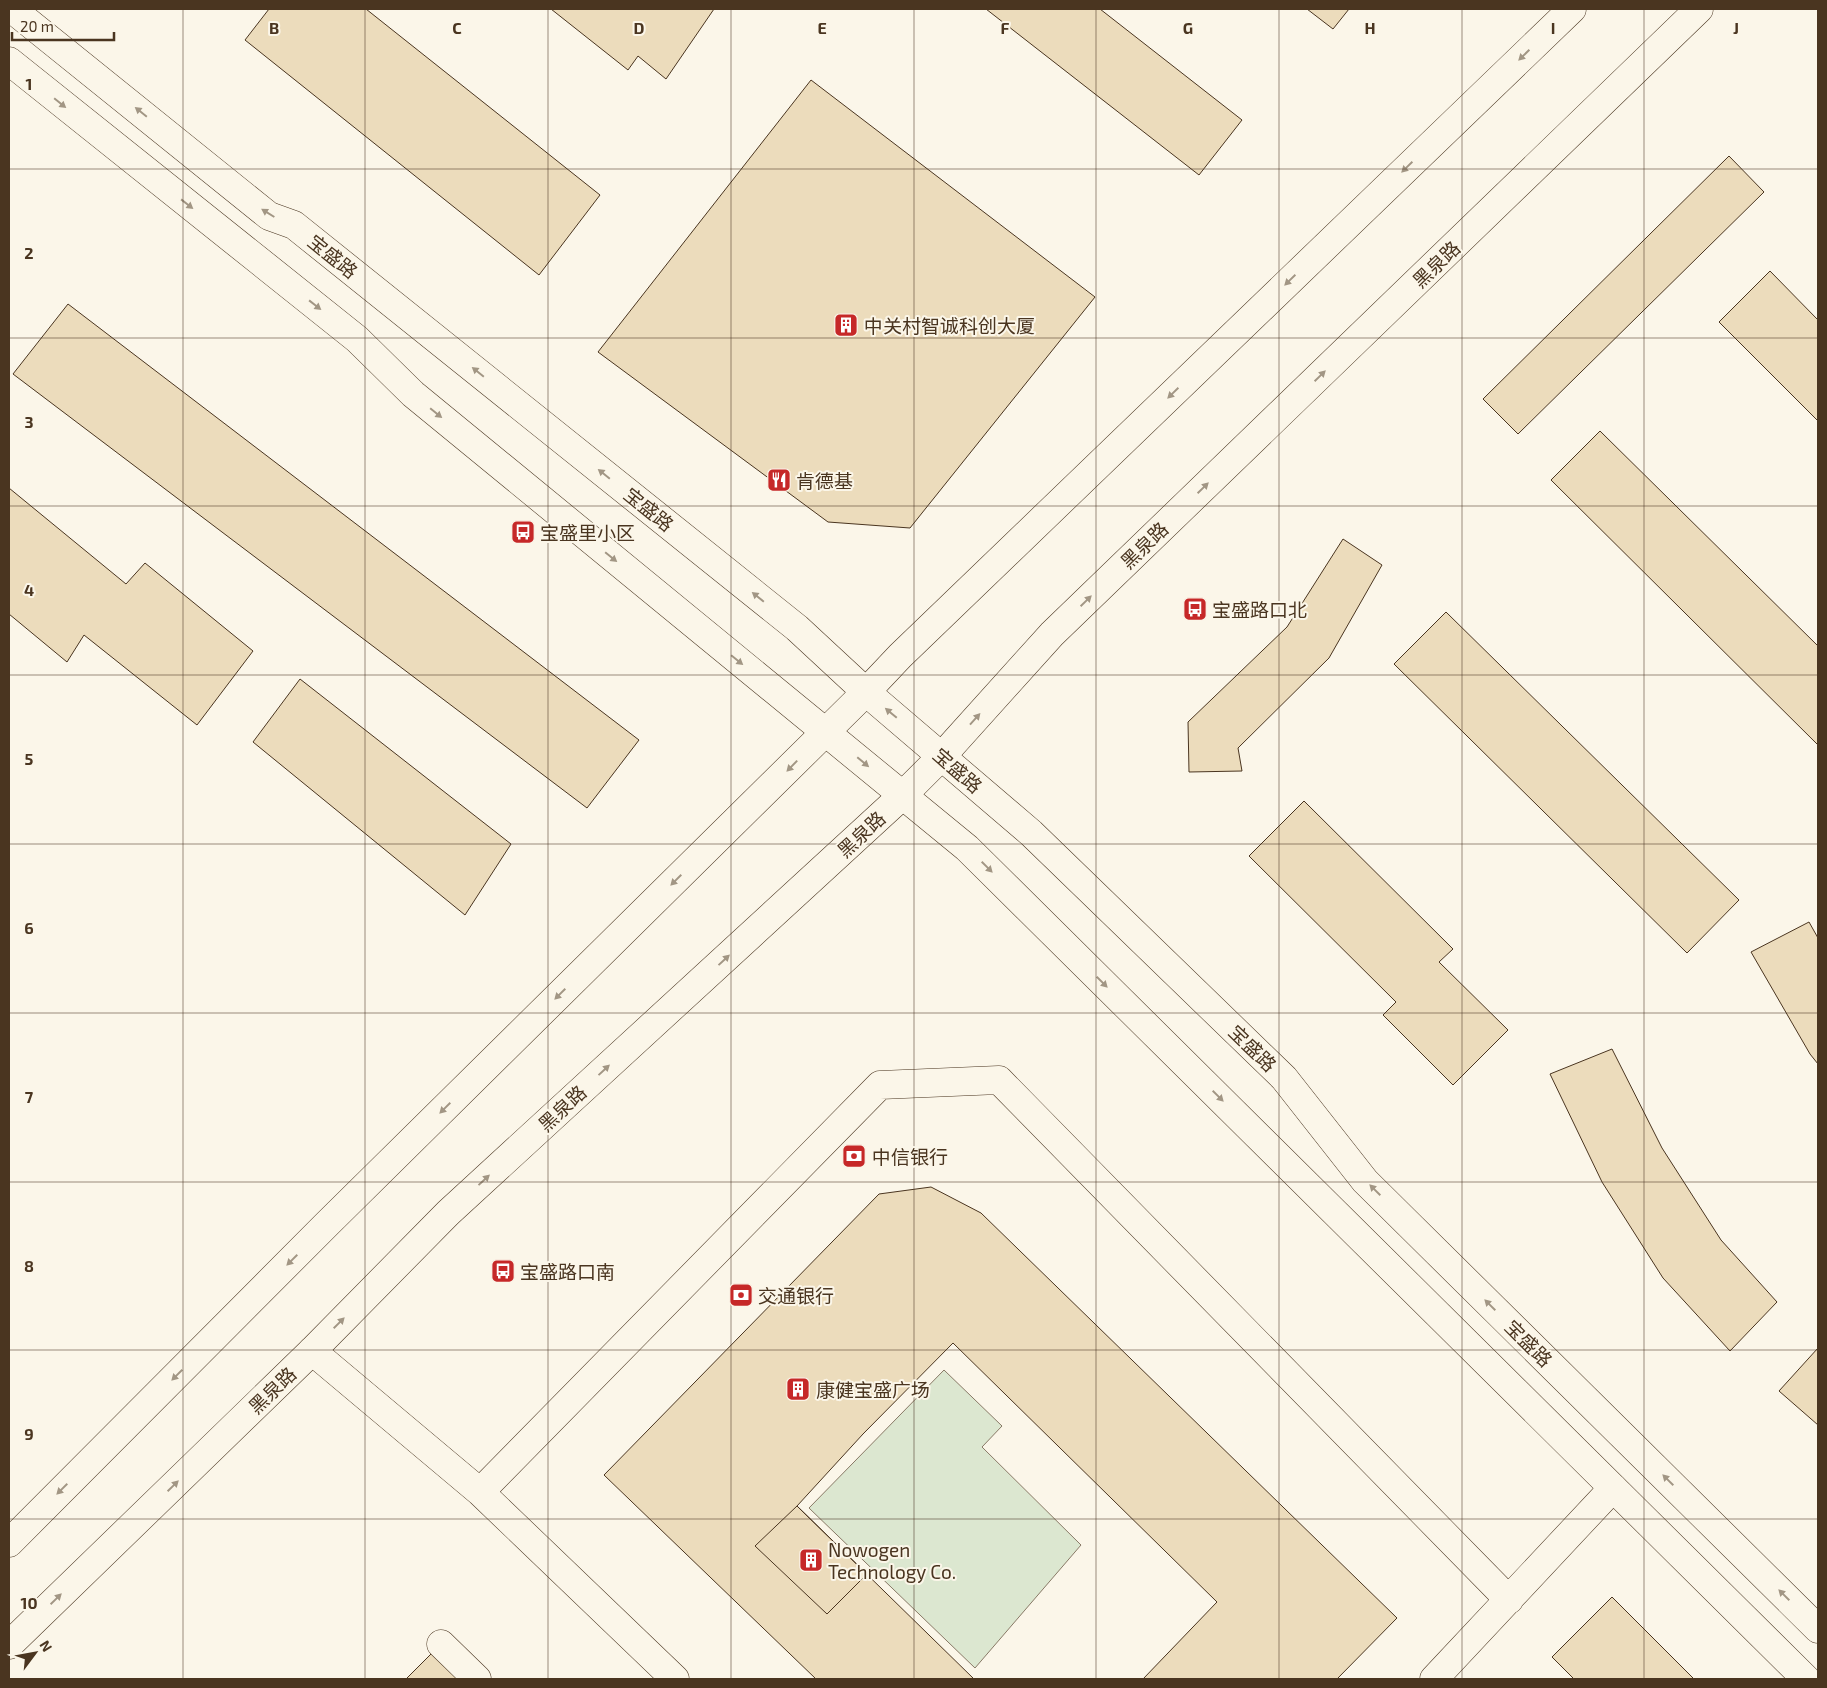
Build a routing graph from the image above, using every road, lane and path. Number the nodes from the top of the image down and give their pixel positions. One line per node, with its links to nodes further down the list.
1 (12, 9): 5 (street, 宝盛路, one-way to 1)
2 (1572, 9): 5 (street, one-way to 5)
3 (1699, 9): 7 (street, 黑泉路, one-way to 3)
4 (9, 61): 6 (street, one-way to 6)
5 (866, 692): 6 (street); 7 (street, 宝盛路, one-way to 5)
6 (826, 731): 8 (street, one-way to 8); 12 (street, one-way to 12)
7 (942, 756): 8 (street, 黑泉路); 14 (street, 宝盛路, one-way to 7)
8 (903, 795): 9 (street, 黑泉路, one-way to 8); 10 (street, one-way to 10)
9 (312, 1351): 11 (street); 16 (street, 黑泉路, one-way to 9)
10 (1613, 1488): 13 (street); 20 (street)
11 (480, 1492): 13 (street); 18 (street)
12 (9, 1543)
13 (1509, 1600): 19 (street)
14 (1818, 1629)
15 (441, 1644): 17 (street)
16 (9, 1646)
17 (478, 1679)
18 (675, 1679)
19 (1434, 1679)
20 (1806, 1679)

